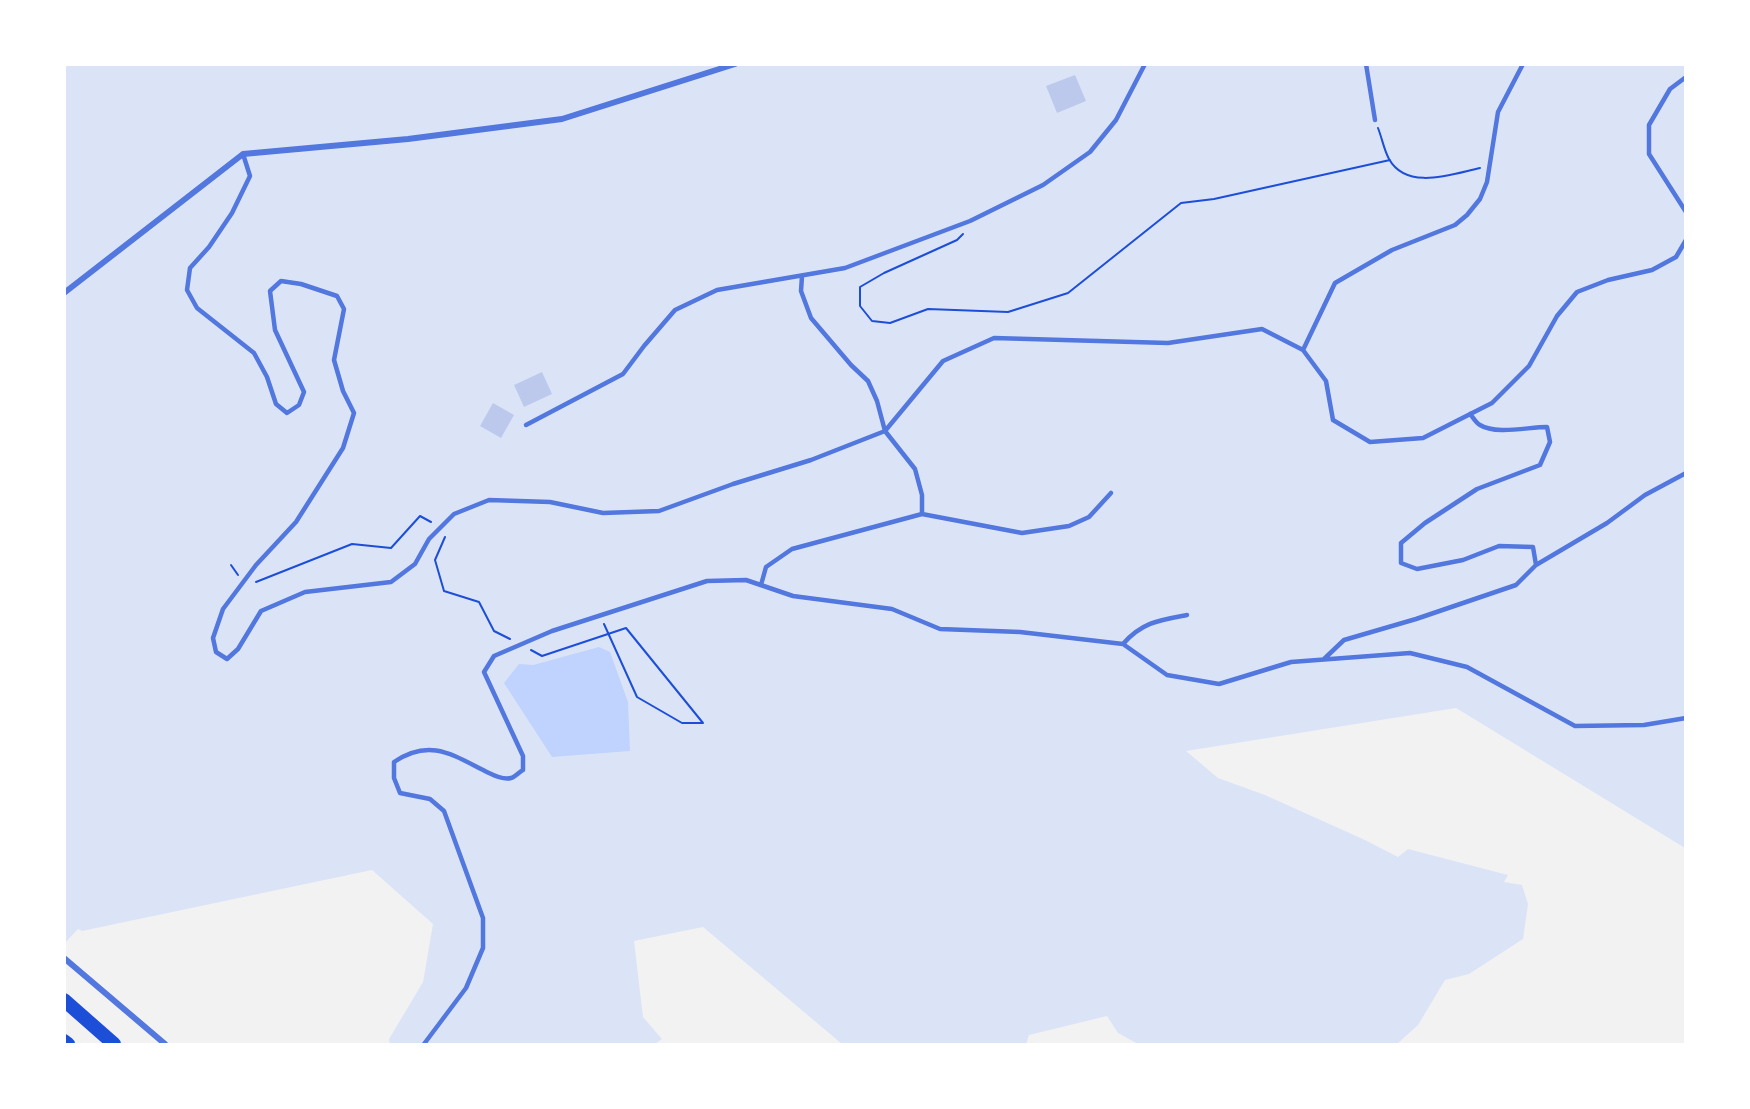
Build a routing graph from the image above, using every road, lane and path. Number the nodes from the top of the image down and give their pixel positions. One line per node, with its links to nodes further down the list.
1 (735, 64): 7 (street)
2 (1145, 64): 11 (lane)
3 (1366, 64): 6 (lane)
4 (1523, 64): 9 (lane)
5 (1686, 77): 10 (lane)
6 (1375, 120): 8 (path)
7 (243, 154): 14 (street); 18 (lane)
8 (1390, 160): 9 (path); 11 (path)
9 (1489, 166): 15 (lane)
10 (1686, 212)
11 (970, 221): 13 (lane)
12 (1686, 240): 16 (lane)
13 (802, 276): 17 (lane); 18 (lane)
14 (64, 293)
15 (1303, 350): 16 (lane); 18 (lane)
16 (1470, 414): 25 (lane)
17 (526, 425)
18 (885, 431): 21 (lane)
19 (1686, 473): 25 (lane)
20 (1112, 493): 21 (lane)
21 (922, 514): 28 (lane)
22 (439, 525): 27 (path)
23 (448, 530): 31 (path)
24 (231, 565): 26 (path)
25 (1536, 565): 34 (lane)
26 (241, 579)
27 (246, 585)
28 (761, 585): 29 (lane); 32 (lane)
29 (600, 615): 33 (path); 42 (lane)
30 (1187, 615): 32 (lane)
31 (513, 641)
32 (1123, 644): 34 (lane)
33 (523, 646)
34 (1324, 659): 35 (lane)
35 (1686, 718)
36 (64, 958): 41 (street)
37 (64, 1000): 40 (main road)
38 (64, 1041): 39 (main road)
39 (68, 1044)
40 (114, 1044)
41 (165, 1044)
42 (424, 1044)

